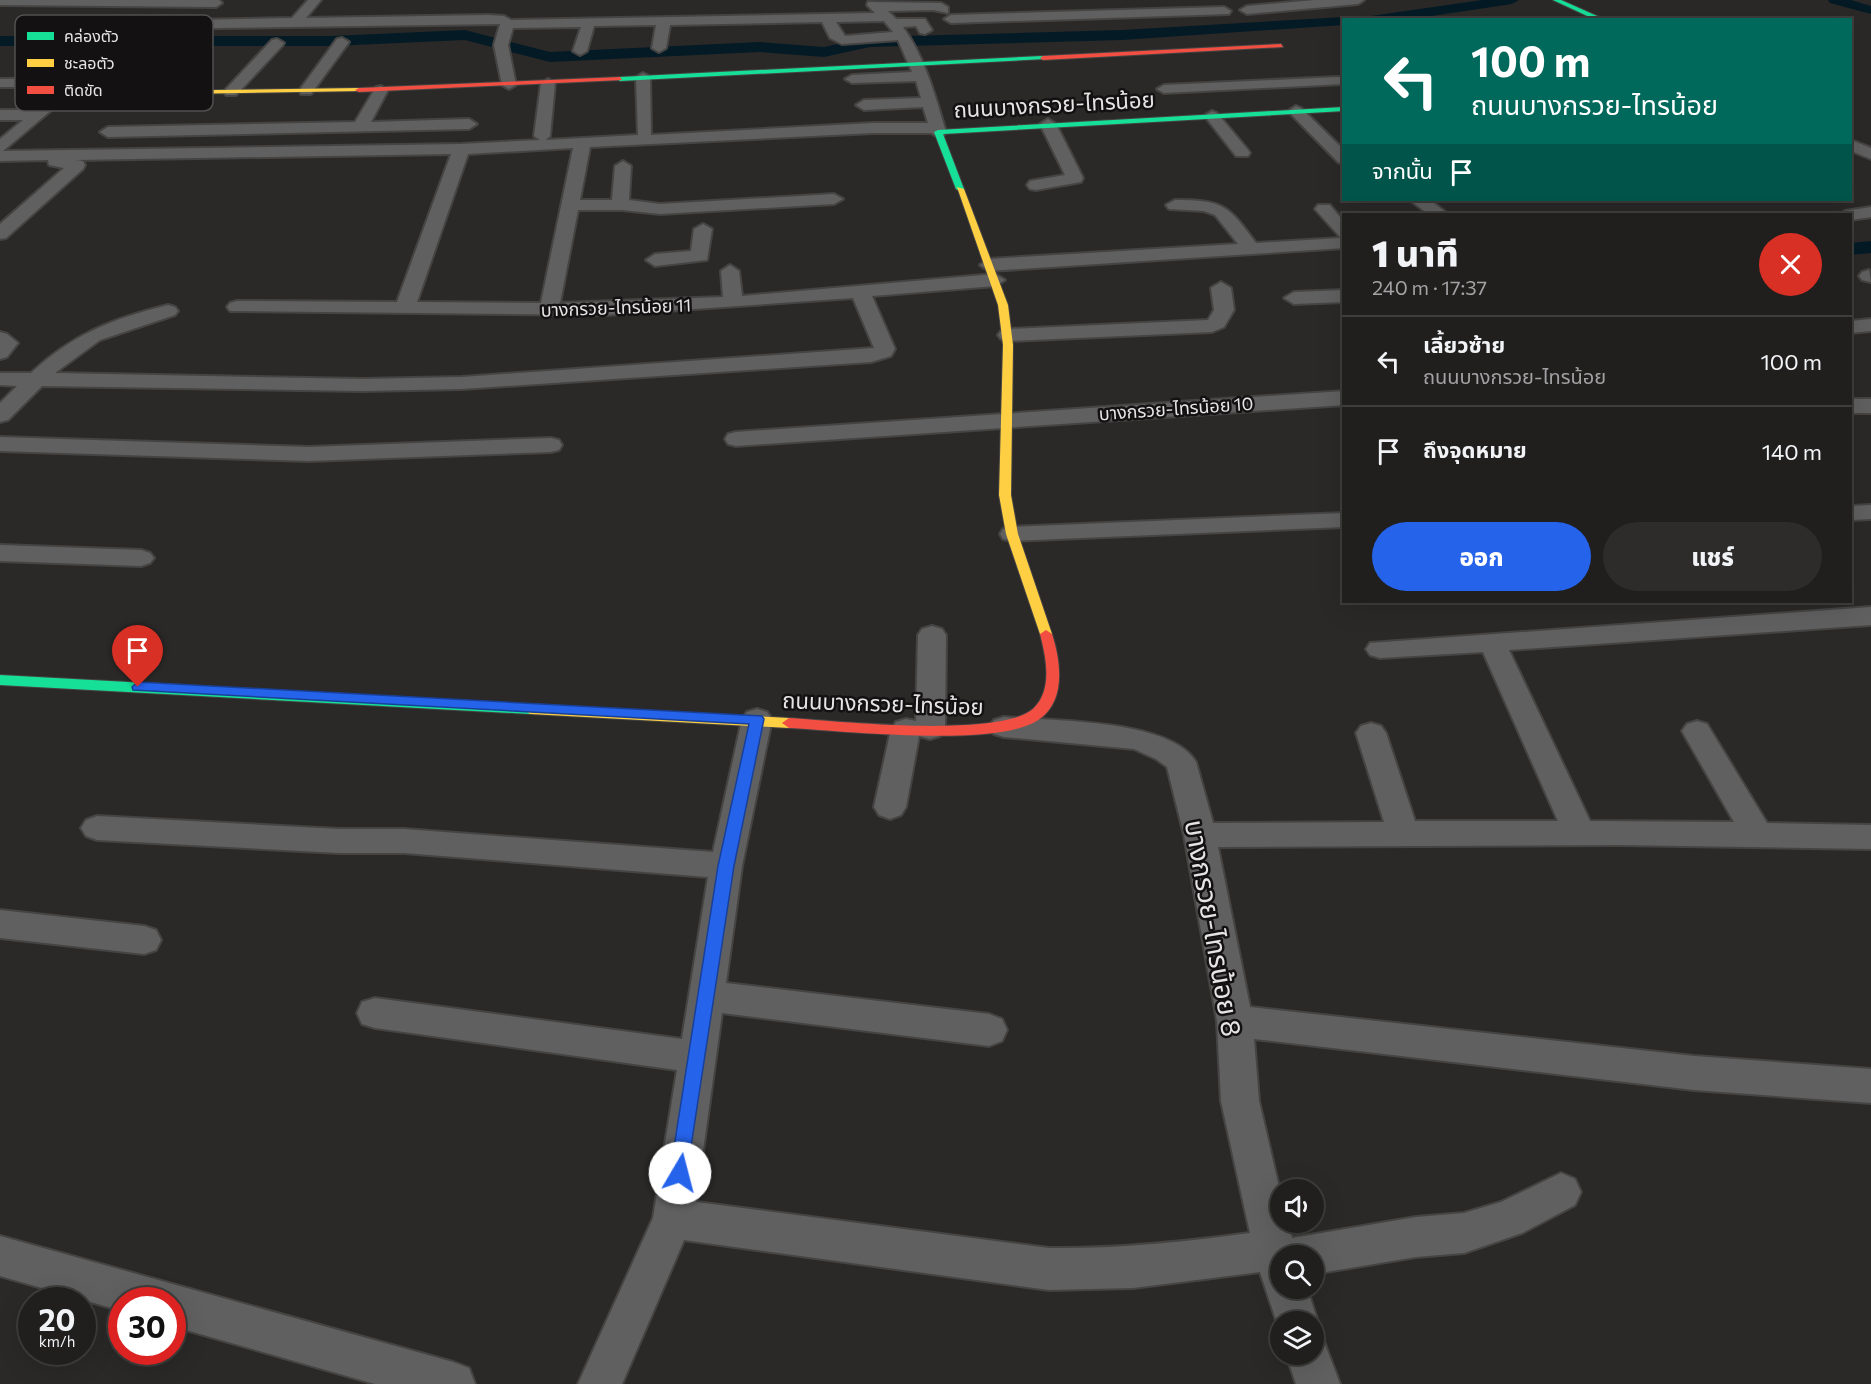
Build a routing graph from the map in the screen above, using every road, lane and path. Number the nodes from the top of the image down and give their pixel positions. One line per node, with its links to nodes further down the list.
1 (66, 0): 6 (street); 7 (street)
2 (315, 0): 21 (street)
3 (1104, 0): 13 (street)
4 (1358, 0): 11 (street)
5 (1556, 0): 16 (main road)
6 (0, 1)
7 (78, 1): 8 (street); 10 (street)
8 (217, 1): 14 (street)
9 (872, 3): 13 (street); 19 (street)
10 (121, 8)
11 (1247, 10)
12 (1224, 11): 13 (street)
13 (1114, 14)
14 (202, 15)
15 (827, 18): 17 (street); 19 (street); 26 (street)
16 (1598, 18)
17 (738, 19): 18 (street); 25 (street)
18 (664, 20): 20 (street); 30 (street)
19 (890, 20): 23 (street); 26 (street)
20 (589, 22): 24 (street); 31 (street)
21 (295, 23): 22 (street); 24 (street)
22 (213, 24)
23 (925, 30)
24 (504, 34): 40 (street)
25 (745, 36)
26 (904, 39): 32 (street)
27 (342, 42): 43 (street)
28 (277, 43): 45 (street)
29 (1281, 46): 32 (main road)
30 (659, 48)
31 (580, 51)
32 (918, 69): 33 (main road); 34 (street); 54 (street)
33 (643, 77): 38 (main road); 59 (street)
34 (852, 79)
35 (1338, 81): 39 (street)
36 (0, 83): 37 (street)
37 (15, 83)
38 (548, 83): 40 (main road); 60 (street)
39 (1282, 84): 42 (street); 49 (street)
40 (509, 85): 41 (main road)
41 (381, 90): 43 (main road); 57 (street)
42 (1164, 90)
43 (306, 91): 45 (main road)
44 (213, 92): 45 (main road)
45 (231, 92)
46 (864, 105): 54 (street)
47 (1342, 108): 49 (main road, ถนนบางกรวย-ไทรน้อย)
48 (42, 111): 51 (street)
49 (1301, 111): 53 (main road, ถนนบางกรวย-ไทรน้อย); 66 (street)
50 (0, 115): 51 (street)
51 (38, 115): 62 (street)
52 (880, 116): 54 (street)
53 (1212, 116): 56 (main road, ถนนบางกรวย-ไทรน้อย); 64 (street)
54 (935, 120): 56 (main road, ถนนบางกรวย-ไทรน้อย); 61 (street); 85 (main road, ถนนบางกรวย-ไทรน้อย)
55 (469, 124): 57 (street)
56 (1048, 124): 69 (street)
57 (360, 127): 58 (street)
58 (108, 132)
59 (644, 133)
60 (542, 136)
61 (583, 141): 63 (street); 72 (street)
62 (0, 147)
63 (461, 149): 65 (street); 93 (street)
64 (1242, 153)
65 (0, 156)
66 (1342, 157)
67 (0, 162): 81 (street)
68 (623, 166): 73 (street)
69 (1036, 185)
70 (837, 191): 73 (street)
71 (1420, 201): 77 (street)
72 (570, 205): 73 (street); 94 (street)
73 (620, 205)
74 (1175, 205): 83 (street)
75 (1324, 209): 80 (street)
76 (1871, 212): 78 (street)
77 (1438, 213)
78 (1852, 214)
79 (703, 229): 92 (street)
80 (1342, 231)
81 (0, 234)
82 (1342, 243): 83 (street, บางกรวย-ไทรน้อย 11)
83 (1250, 248): 85 (street, บางกรวย-ไทรน้อย 11)
84 (730, 271): 90 (street)
85 (992, 272): 87 (street, บางกรวย-ไทรน้อย 11); 98 (main road, ถนนบางกรวย-ไทรน้อย)
86 (1221, 288): 98 (street)
87 (861, 293): 90 (street, บางกรวย-ไทรน้อย 11); 102 (street)
88 (1342, 296): 89 (street)
89 (1294, 298)
90 (733, 302): 92 (street, บางกรวย-ไทรน้อย 11)
91 (237, 307): 93 (street, บางกรวย-ไทรน้อย 11)
92 (656, 307): 94 (street, บางกรวย-ไทรน้อย 11)
93 (405, 308): 94 (street, บางกรวย-ไทรน้อย 11)
94 (549, 310)
95 (168, 311): 102 (street)
96 (1871, 325): 97 (street)
97 (1852, 327)
98 (1008, 336): 107 (main road, ถนนบางกรวย-ไทรน้อย)
99 (0, 338): 100 (street)
100 (0, 353)
101 (0, 379): 102 (street)
102 (37, 380): 106 (street)
103 (1342, 398): 107 (street, บางกรวย-ไทรน้อย 10)
104 (1852, 405): 105 (street)
105 (1871, 406)
106 (0, 415)
107 (1007, 420): 108 (street, บางกรวย-ไทรน้อย 10); 114 (main road, ถนนบางกรวย-ไทรน้อย)
108 (736, 439)
109 (0, 444): 110 (street)
110 (550, 445)
111 (1871, 512): 112 (street)
112 (1852, 513)
113 (1342, 520): 114 (street)
114 (1012, 534): 123 (main road, ถนนบางกรวย-ไทรน้อย)
115 (0, 553): 116 (street)
116 (141, 558)
117 (1871, 616): 119 (street)
118 (932, 635): 124 (street)
119 (1492, 642): 120 (street); 130 (street)
120 (1380, 648)
121 (0, 680): 122 (main road, ถนนบางกรวย-ไทรน้อย)
122 (757, 719): 124 (main road, ถนนบางกรวย-ไทรน้อย); 134 (street)
123 (1004, 727): 124 (main road, ถนนบางกรวย-ไทรน้อย); 132 (street, บางกรวย-ไทรน้อย 8)
124 (918, 729): 127 (street)
125 (1697, 730): 131 (street)
126 (1371, 733): 129 (street)
127 (890, 807)
128 (96, 828): 134 (street)
129 (1403, 833): 130 (street); 132 (street)
130 (1580, 834): 131 (street)
131 (1756, 834): 133 (street)
132 (1200, 835): 139 (street, บางกรวย-ไทรน้อย 8)
133 (1871, 837)
134 (726, 866): 137 (street)
135 (0, 924): 136 (street)
136 (144, 940)
137 (708, 996): 140 (street); 141 (street)
138 (375, 1013): 141 (street)
139 (1235, 1021): 142 (street); 145 (street, บางกรวย-ไทรน้อย 8)
140 (988, 1030)
141 (696, 1057): 144 (street)
142 (1871, 1086)
143 (1561, 1192): 147 (street)
144 (673, 1220): 148 (street); 153 (street)
145 (1277, 1245)
146 (0, 1256): 149 (street)
147 (1324, 1256)
148 (1270, 1264)
149 (111, 1287)
150 (186, 1309): 152 (street)
151 (1312, 1365): 154 (street)
152 (453, 1384)
153 (600, 1384)
154 (1318, 1384)

